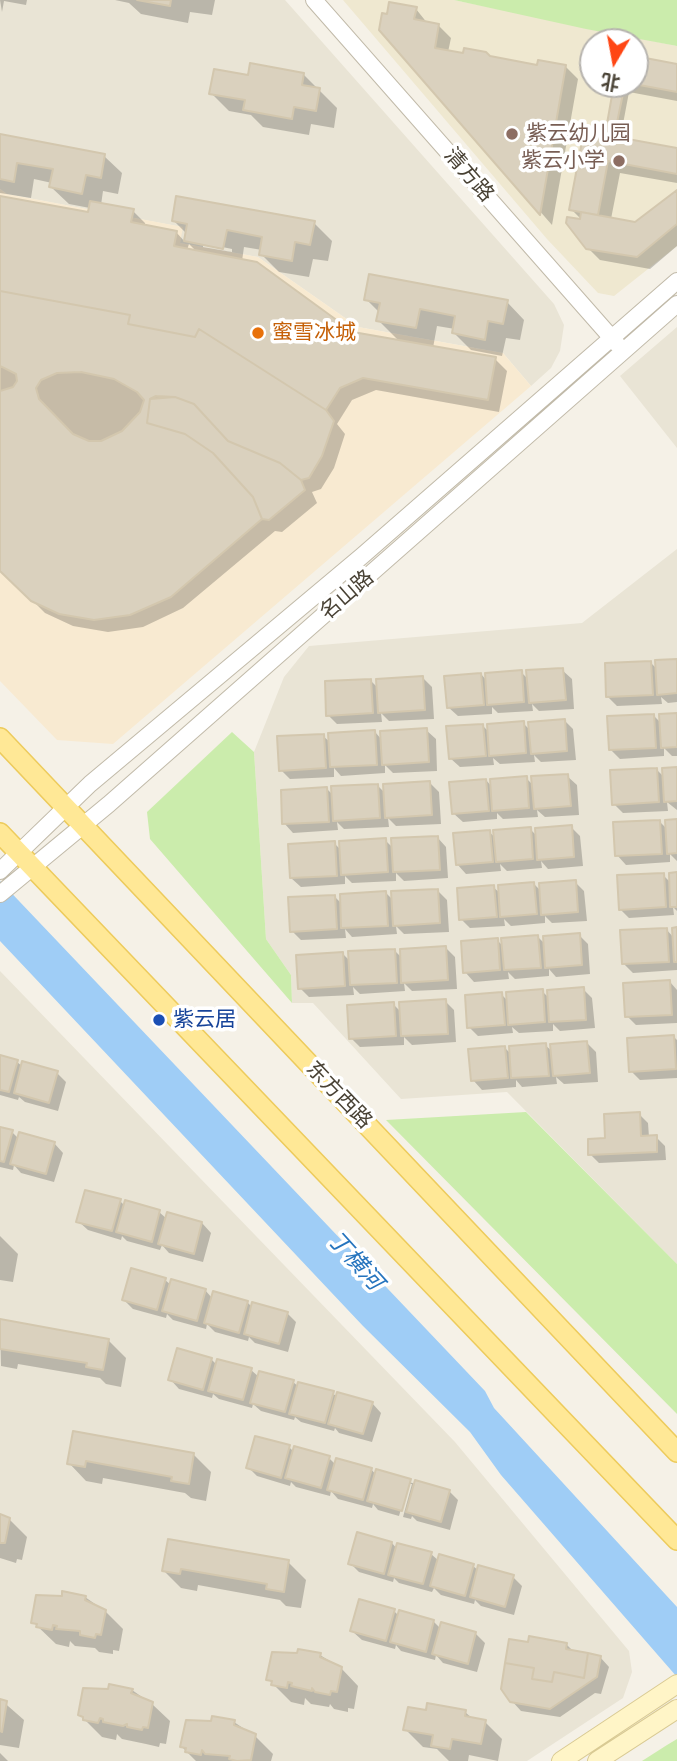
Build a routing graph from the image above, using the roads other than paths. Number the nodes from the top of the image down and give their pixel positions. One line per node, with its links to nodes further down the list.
1 (314, 0): 4 (street, 清方路)
2 (677, 281): 4 (street, 名山路)
3 (677, 304): 5 (street, 名山路)
4 (611, 337): 5 (street, 清方路); 7 (street, 名山路)
5 (624, 351): 8 (street, 名山路)
6 (0, 738): 7 (main road, 东方西路)
7 (66, 810): 8 (main road, 东方西路); 10 (street, 名山路)
8 (82, 826): 10 (street, 名山路); 13 (main road, 东方西路)
9 (0, 833): 10 (main road)
10 (26, 860): 11 (street); 12 (street, 名山路); 14 (main road)
11 (0, 871)
12 (0, 894)
13 (677, 1452)
14 (677, 1539)
15 (672, 1687): 17 (main road)
16 (677, 1709): 18 (main road)
17 (561, 1761)
18 (597, 1761)

